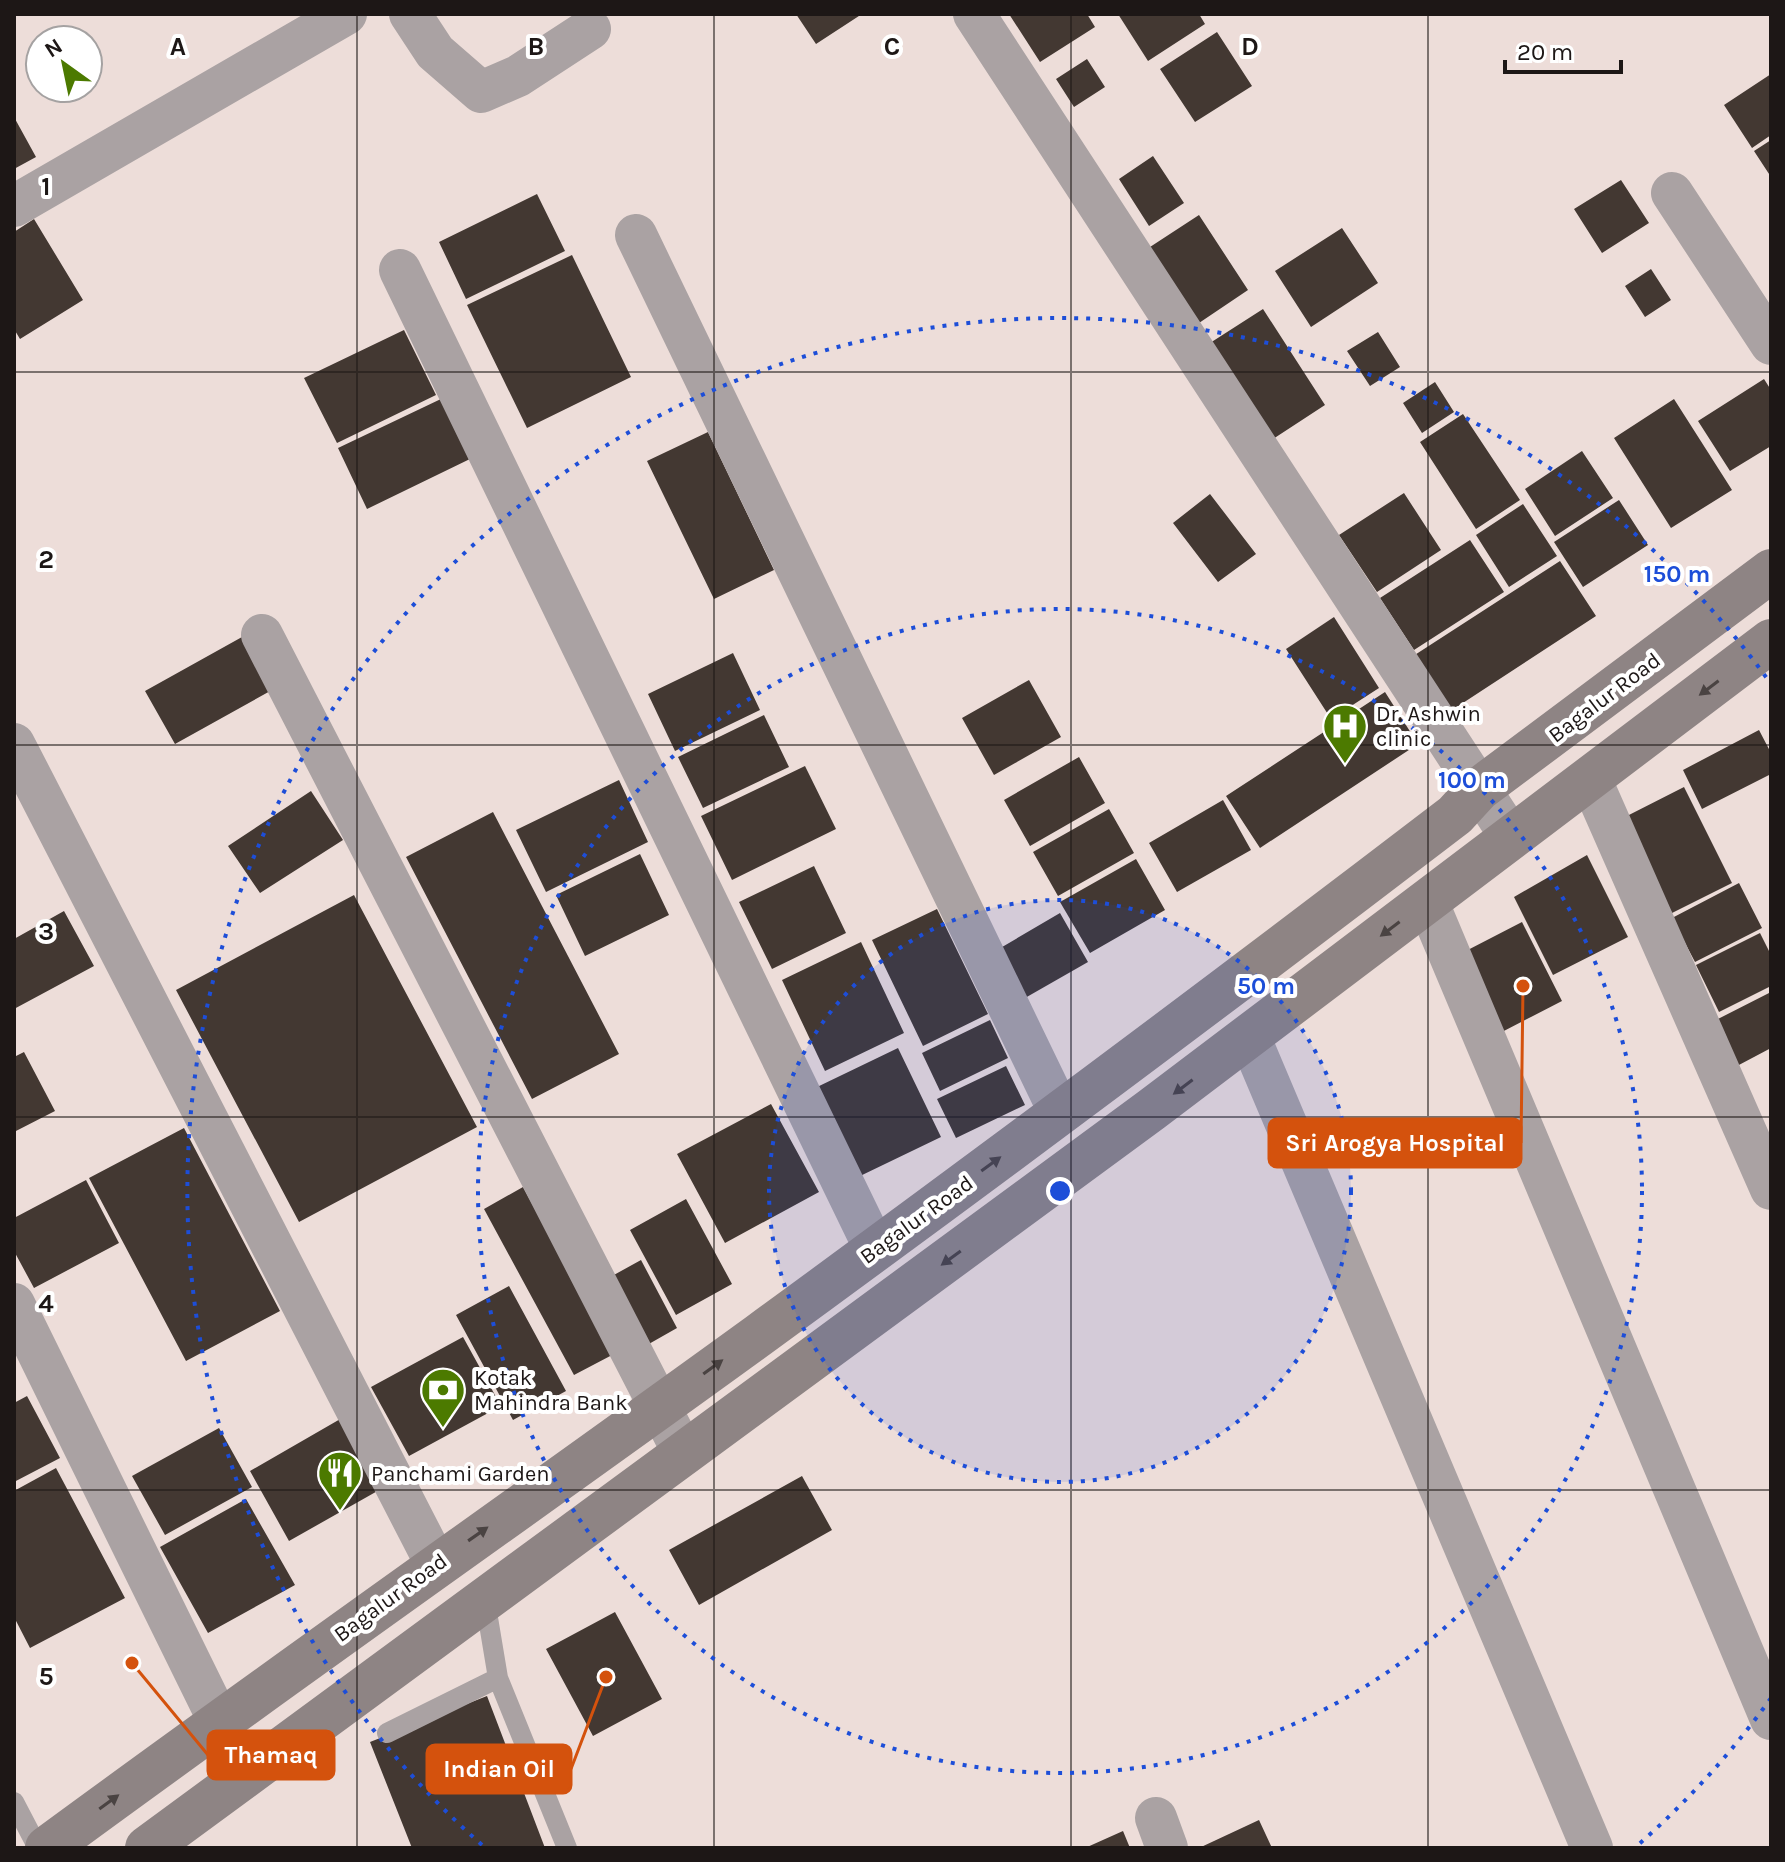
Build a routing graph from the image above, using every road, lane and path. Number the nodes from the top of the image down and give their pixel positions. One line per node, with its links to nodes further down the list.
1 (346, 14): 6 (street)
2 (410, 14): 4 (street)
3 (974, 14): 15 (street)
4 (595, 19)
5 (1672, 193): 9 (street)
6 (14, 206)
7 (636, 235): 19 (street)
8 (400, 270): 21 (street)
9 (1771, 344)
10 (1771, 571): 15 (main road, Bagalur Road)
11 (262, 635): 23 (street)
12 (1768, 652): 14 (main road, one-way to 14)
13 (14, 744): 25 (street)
14 (1590, 778): 16 (main road); 20 (street)
15 (1478, 790): 16 (street); 19 (main road, Bagalur Road)
16 (1511, 837): 17 (main road)
17 (1427, 901): 18 (main road, one-way to 18); 28 (street)
18 (1249, 1036): 24 (main road, one-way to 24); 36 (street)
19 (1060, 1113): 21 (main road, Bagalur Road, one-way to 19)
20 (1771, 1189)
21 (875, 1249): 23 (main road, Bagalur Road, one-way to 21)
22 (14, 1304): 29 (street)
23 (657, 1407): 24 (street); 25 (main road, Bagalur Road, one-way to 23)
24 (684, 1454): 26 (main road)
25 (436, 1564): 29 (main road, Bagalur Road)
26 (485, 1600): 27 (lane); 34 (main road)
27 (498, 1678): 30 (lane); 35 (lane)
28 (1771, 1719)
29 (219, 1721): 33 (main road, Bagalur Road, one-way to 29)
30 (387, 1733)
31 (14, 1802): 32 (lane)
32 (38, 1848)
33 (47, 1848)
34 (147, 1848)
35 (567, 1848)
36 (1592, 1848)

